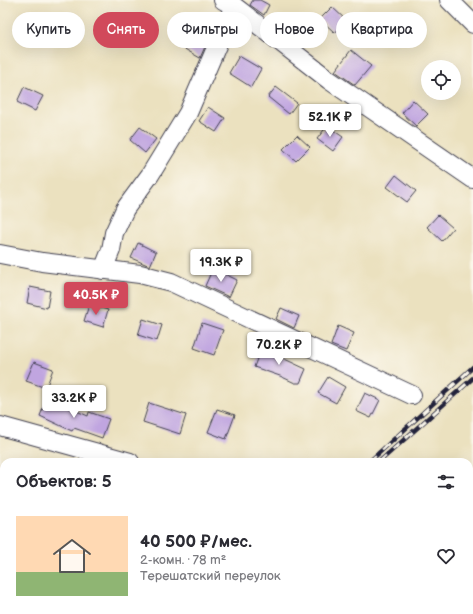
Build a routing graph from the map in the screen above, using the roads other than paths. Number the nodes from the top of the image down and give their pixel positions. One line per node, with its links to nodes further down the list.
1 (449, 0): 3 (street)
2 (229, 3): 4 (street); 6 (street)
3 (473, 24)
4 (473, 180)
5 (0, 254): 6 (street)
6 (103, 270): 7 (street)
7 (412, 395)
8 (0, 426): 9 (street)
9 (116, 458)

